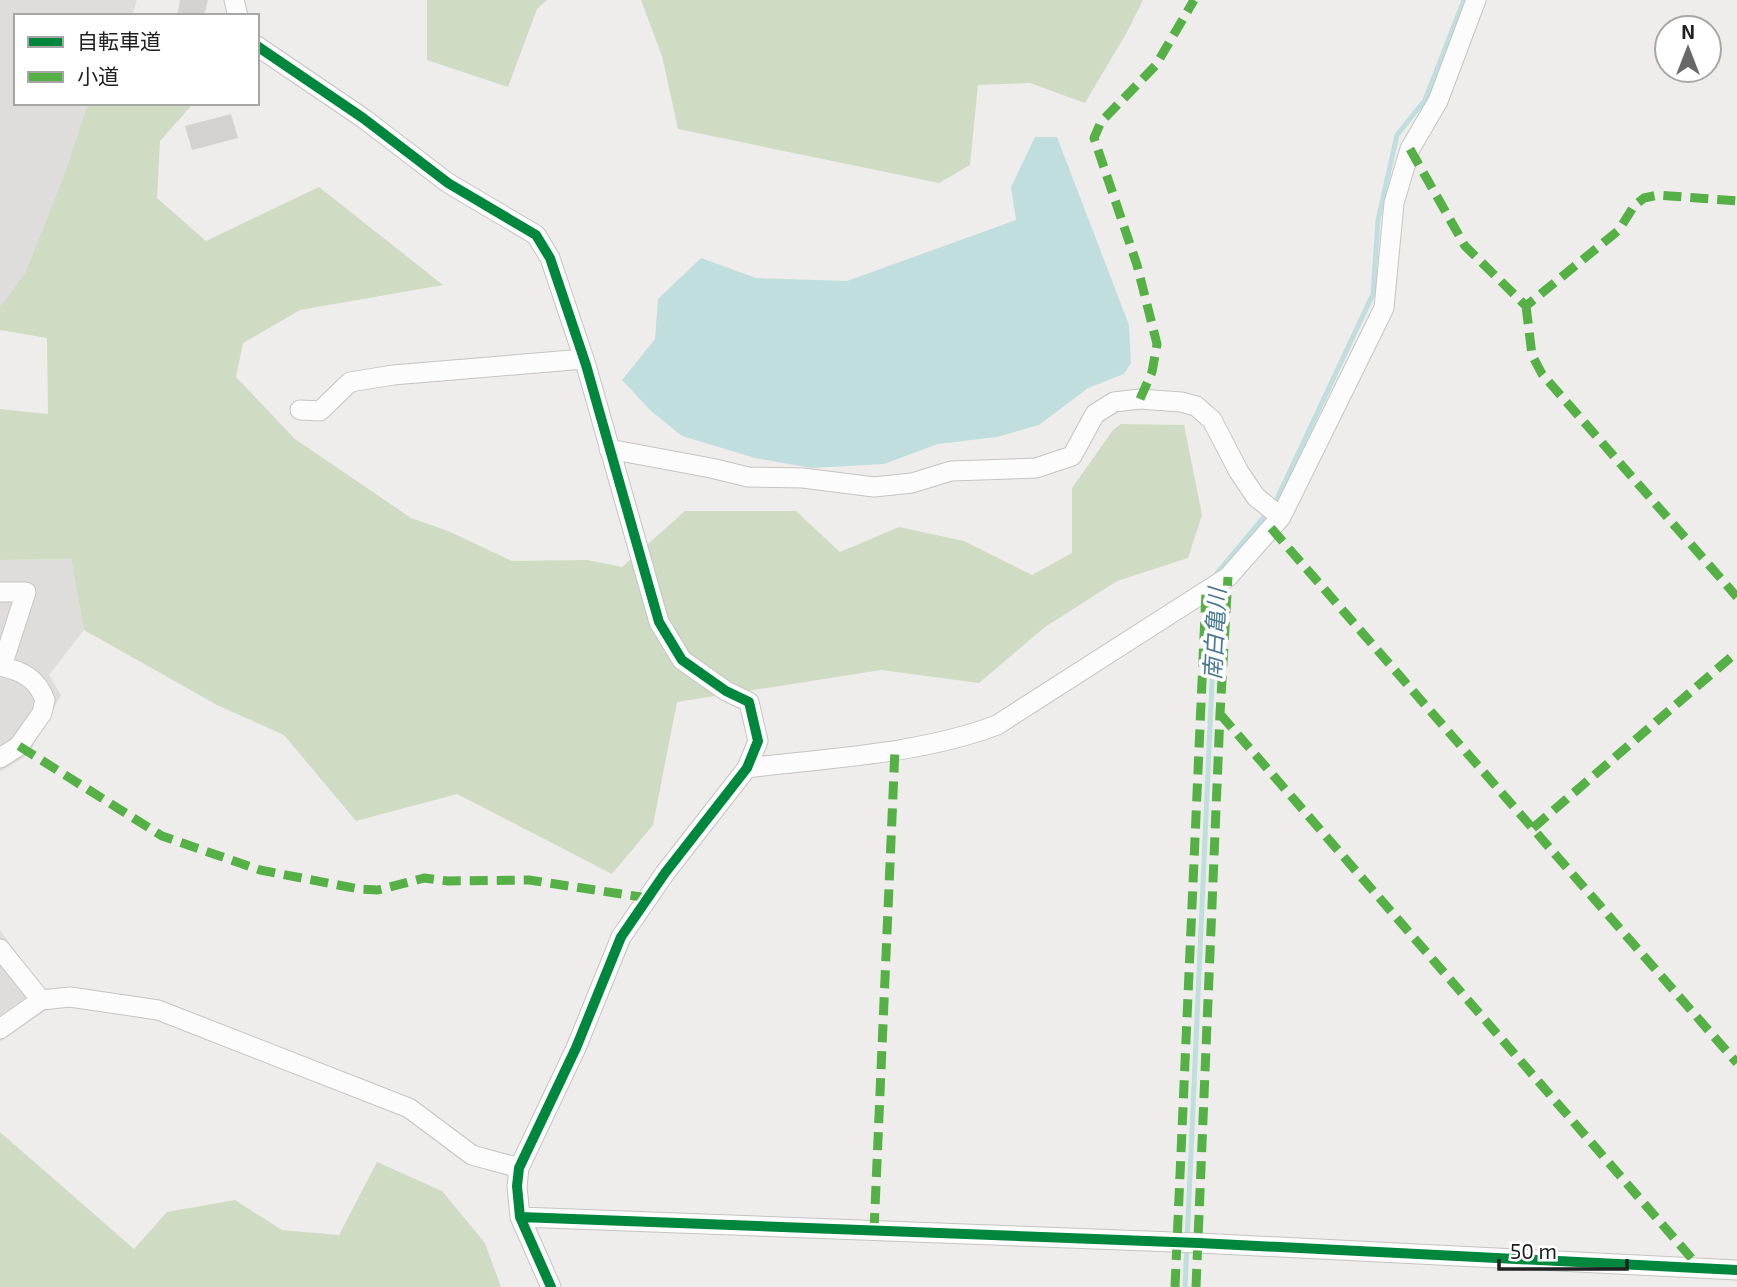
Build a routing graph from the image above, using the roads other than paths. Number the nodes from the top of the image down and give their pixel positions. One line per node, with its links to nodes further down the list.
1 (1476, 0): 6 (street)
2 (259, 47): 3 (street)
3 (584, 359): 4 (street); 5 (street)
4 (300, 410)
5 (609, 449): 6 (street); 10 (street)
6 (1273, 511): 10 (street)
7 (0, 592): 8 (street)
8 (1, 666): 9 (street)
9 (0, 758)
10 (747, 768): 14 (street)
11 (0, 949): 12 (street)
12 (41, 1000): 13 (street); 14 (street)
13 (0, 1029)
14 (519, 1168): 15 (street)
15 (520, 1217): 16 (street); 17 (street)
16 (1737, 1270)
17 (551, 1287)

